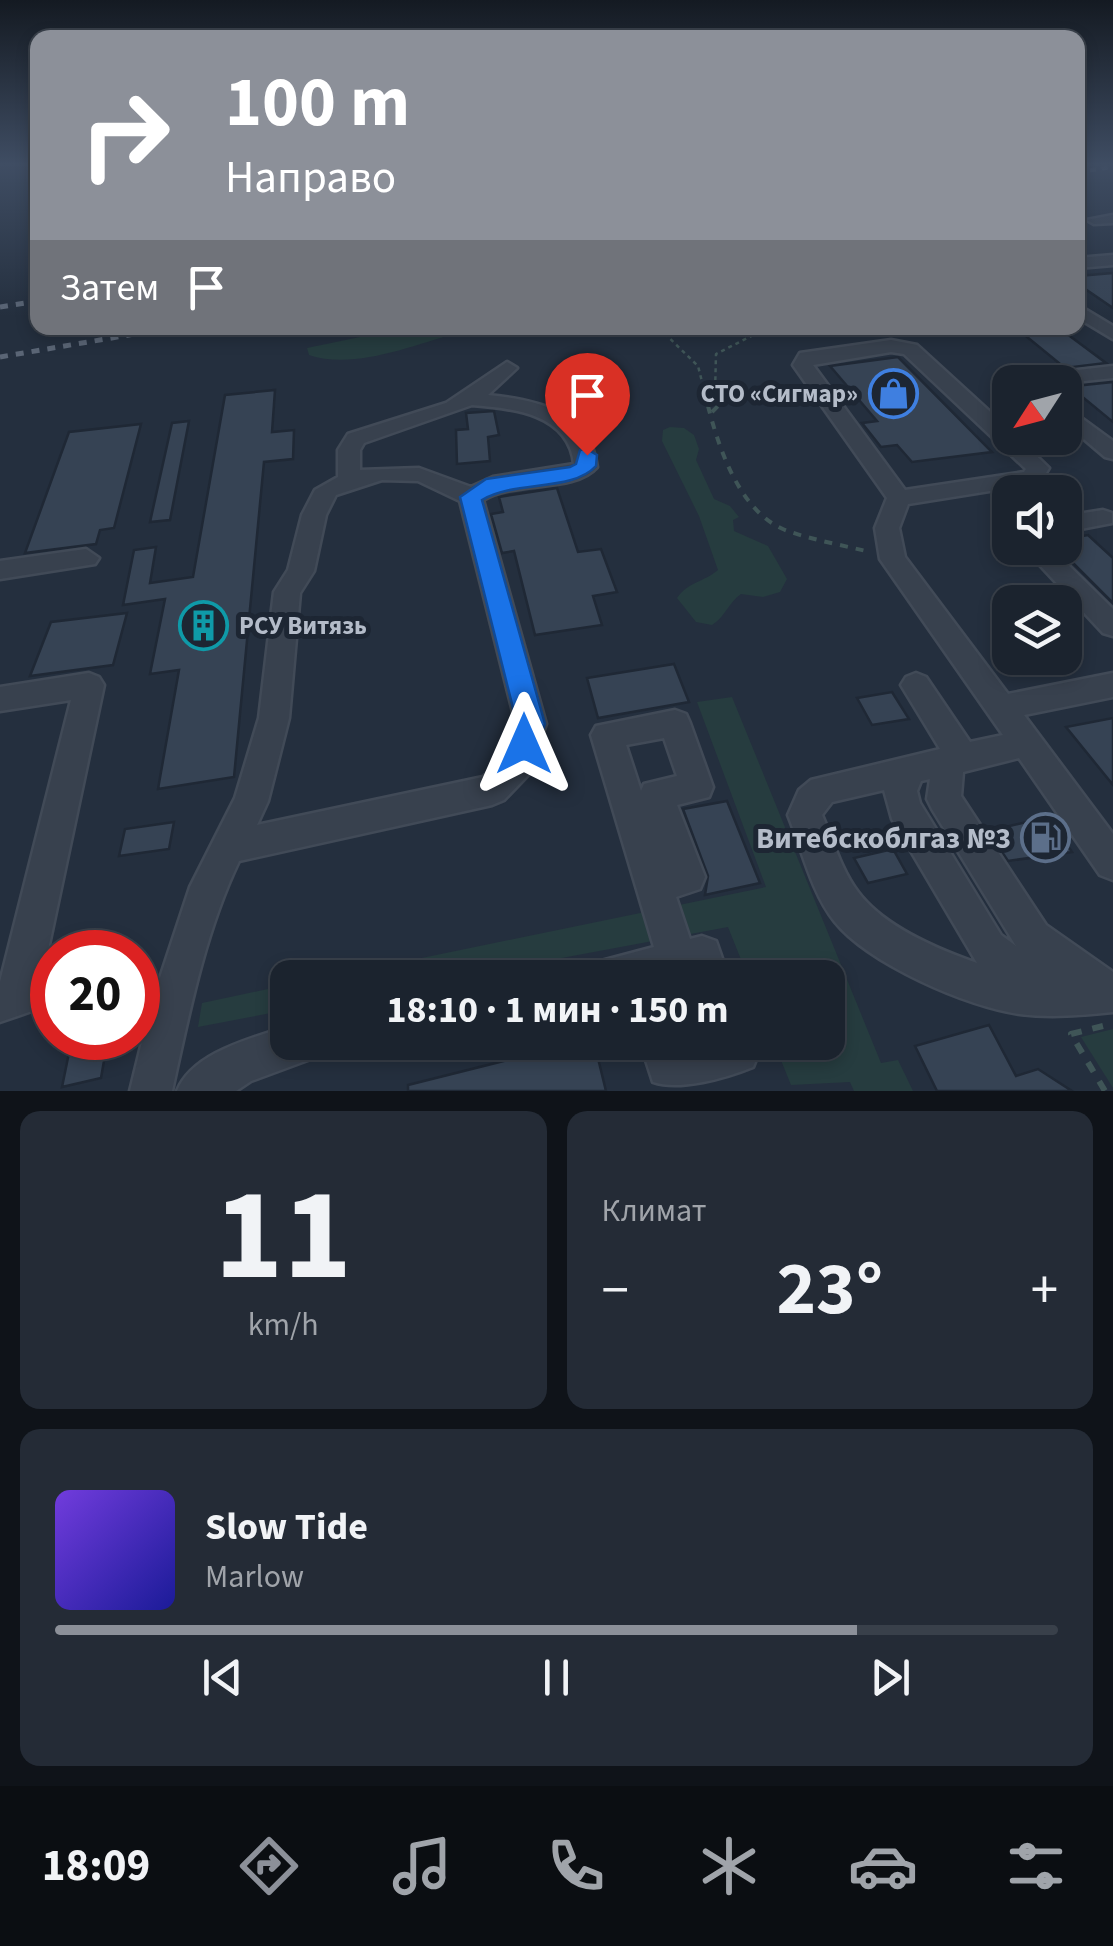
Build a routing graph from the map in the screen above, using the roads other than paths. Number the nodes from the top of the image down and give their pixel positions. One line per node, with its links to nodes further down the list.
1 (1113, 219): 2 (lane)
2 (1094, 220)
3 (1113, 260): 4 (lane)
4 (1085, 262)
5 (1085, 315): 6 (lane)
6 (1113, 334)
7 (507, 368): 10 (lane)
8 (1113, 372): 9 (lane)
9 (1082, 376)
10 (466, 399): 13 (lane); 14 (lane)
11 (1082, 426): 12 (lane)
12 (1113, 452)
13 (349, 481): 14 (lane); 29 (lane)
14 (470, 497): 29 (lane)
15 (898, 498): 15 (lane); 25 (lane)
16 (1103, 518): 17 (lane)
17 (1082, 521)
18 (86, 558): 20 (lane)
19 (1054, 565): 21 (lane)
20 (0, 570)
21 (1113, 626)
22 (916, 684): 27 (lane)
23 (1113, 685): 25 (lane)
24 (0, 699): 34 (lane)
25 (1000, 708): 26 (lane)
26 (1026, 743): 27 (lane); 30 (lane)
27 (956, 760): 28 (lane); 35 (lane)
28 (910, 770): 33 (lane); 33 (lane)
29 (228, 847): 39 (lane)
30 (1113, 863)
31 (654, 885): 31 (lane); 32 (lane)
32 (690, 960)
33 (1049, 996): 35 (lane)
34 (0, 1002)
35 (1111, 1003)
36 (270, 1053): 40 (lane)
37 (666, 1060): 38 (lane)
38 (703, 1060)
39 (151, 1091)
40 (198, 1091)

